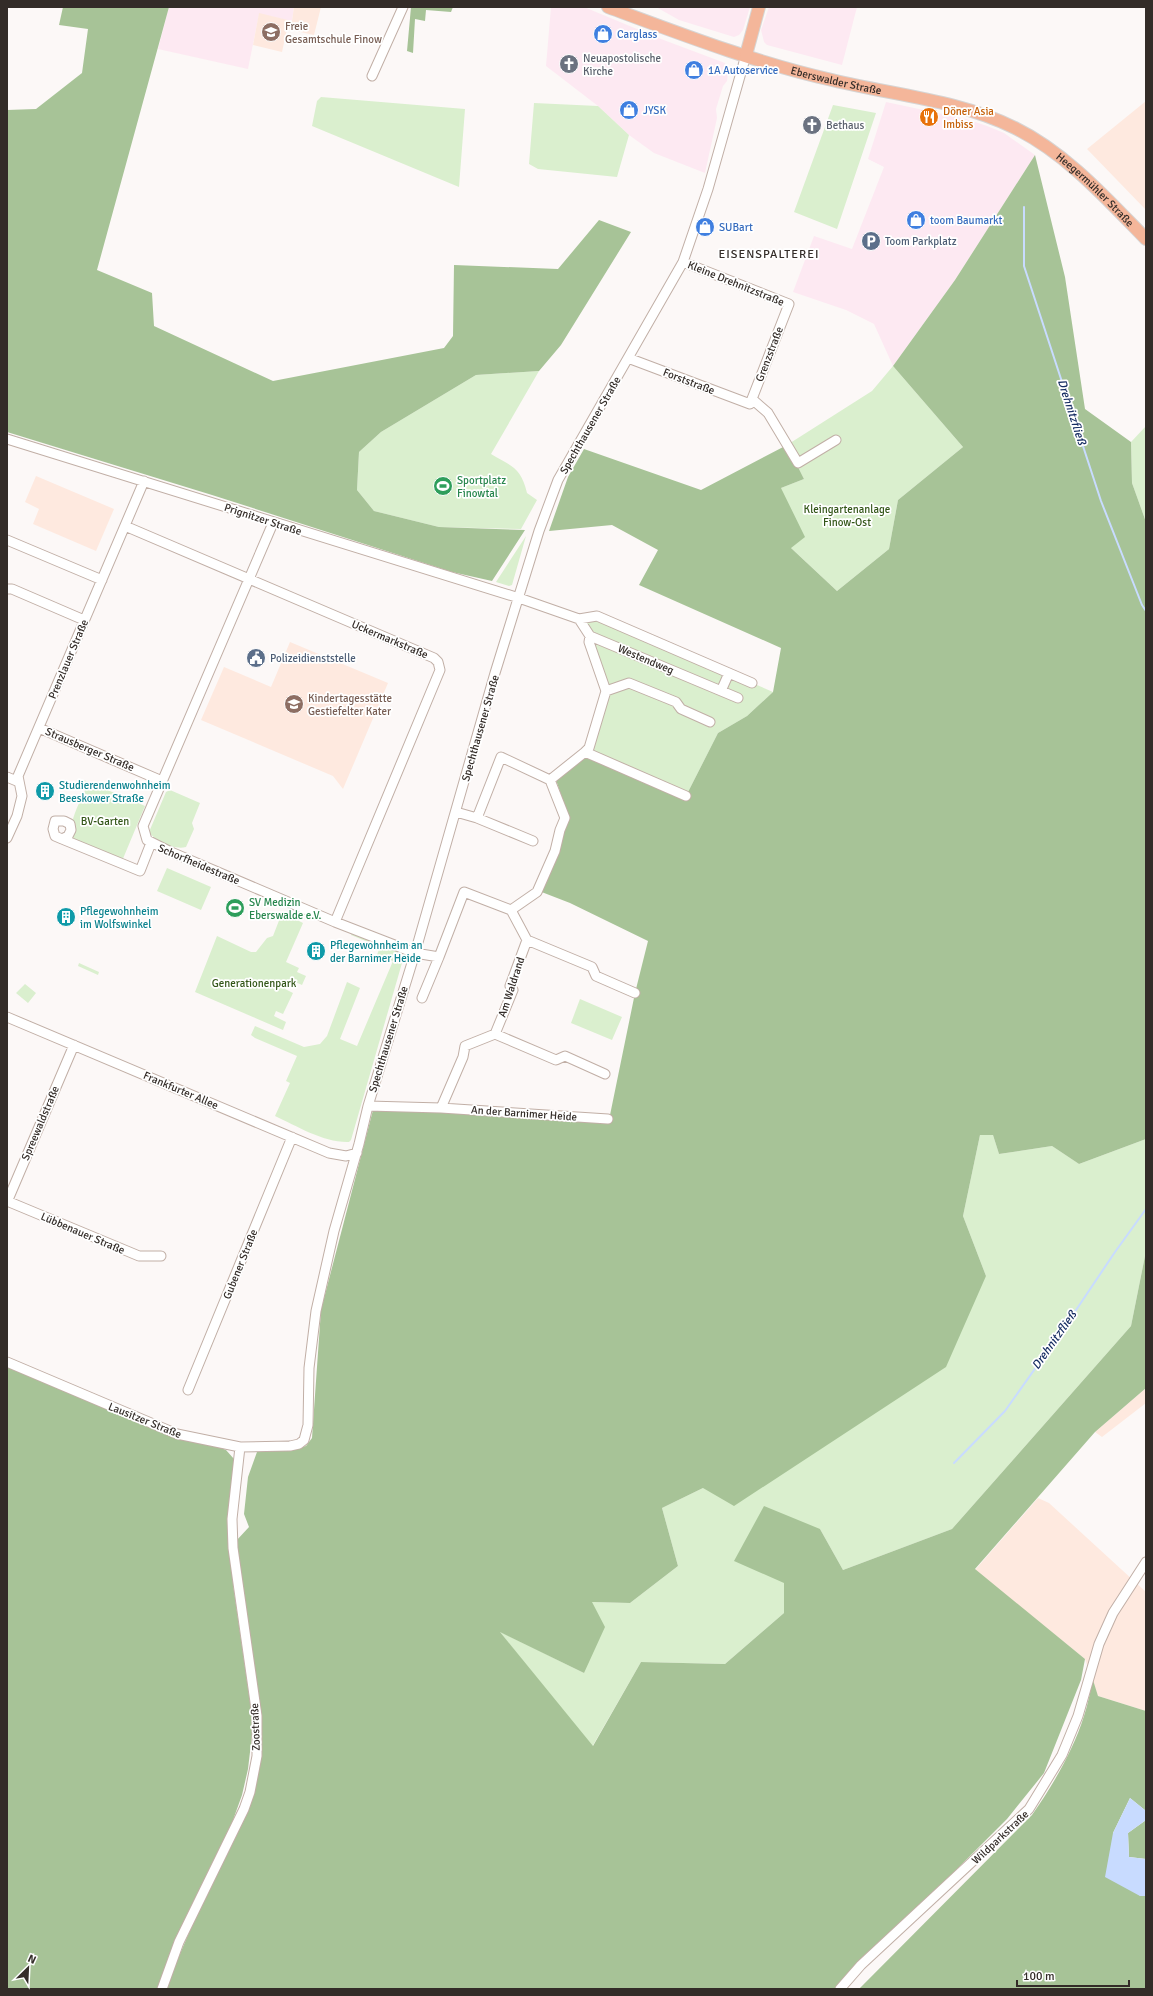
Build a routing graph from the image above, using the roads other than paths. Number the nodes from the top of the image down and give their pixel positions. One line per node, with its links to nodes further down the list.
1 (403, 7): 5 (street)
2 (608, 7): 4 (main road, Eberswalder Straße)
3 (759, 7): 4 (main road)
4 (746, 56): 6 (main road, Eberswalder Straße); 8 (street, Spechthausener Straße)
5 (372, 76)
6 (1041, 143): 7 (main road, Heegermühler Straße)
7 (1146, 239)
8 (683, 262): 9 (street, Kleine Drehnitzstraße); 10 (street, Spechthausener Straße)
9 (789, 304): 11 (street, Grenzstraße)
10 (628, 358): 11 (street, Forststraße); 21 (street, Spechthausener Straße)
11 (751, 402): 13 (street)
12 (7, 439): 14 (street, Prignitzer Straße)
13 (836, 440)
14 (144, 481): 15 (street, Prignitzer Straße); 16 (street, Prenzlauer Straße)
15 (273, 523): 18 (street, Schorfheidestraße); 21 (street, Prignitzer Straße)
16 (125, 526): 18 (street, Uckermarkstraße); 19 (street, Prenzlauer Straße)
17 (7, 540): 19 (street)
18 (249, 579): 35 (street, Schorfheidestraße); 45 (street, Uckermarkstraße)
19 (102, 580): 22 (street, Prenzlauer Straße)
20 (7, 589): 22 (street)
21 (519, 598): 23 (street, Westendweg); 38 (street, Spechthausener Straße)
22 (84, 620): 31 (street, Prenzlauer Straße)
23 (579, 620): 24 (street); 25 (street, Westendweg)
24 (590, 636): 27 (street); 28 (street, Westendweg)
25 (728, 673): 26 (street, Westendweg); 28 (street)
26 (752, 683)
27 (606, 691): 30 (street); 32 (street)
28 (721, 691): 29 (street, Westendweg)
29 (738, 698)
30 (710, 722)
31 (39, 728): 35 (street, Strausberger Straße); 36 (street, Prenzlauer Straße)
32 (585, 752): 34 (street); 37 (street)
33 (7, 777): 36 (street)
34 (550, 780): 39 (street); 44 (street)
35 (162, 781): 43 (street, Schorfheidestraße)
36 (19, 782): 40 (street, Prenzlauer Straße)
37 (686, 796)
38 (456, 812): 39 (street); 47 (street, Spechthausener Straße)
39 (477, 818): 42 (street)
40 (7, 838)
41 (62, 839): 43 (street)
42 (533, 841)
43 (151, 843): 45 (street, Schorfheidestraße)
44 (511, 910): 46 (street); 48 (street)
45 (335, 922): 47 (street, Schorfheidestraße)
46 (527, 940): 49 (street); 52 (street, Am Waldrand)
47 (416, 953): 48 (street, Schorfheidestraße); 55 (street, Spechthausener Straße)
48 (439, 957): 50 (street)
49 (635, 993)
50 (422, 998)
51 (7, 1017): 53 (street, Frankfurter Allee)
52 (495, 1034): 54 (street); 56 (street)
53 (74, 1045): 58 (street, Frankfurter Allee); 60 (street, Spreewaldstraße)
54 (605, 1074)
55 (368, 1106): 56 (street, An der Barnimer Heide); 59 (street, Spechthausener Straße)
56 (441, 1108): 57 (street, An der Barnimer Heide)
57 (608, 1118)
58 (292, 1137): 59 (street, Frankfurter Allee); 63 (street, Gubener Straße)
59 (357, 1153): 64 (street, Spechthausener Straße)
60 (7, 1201): 61 (street, Lübbenauer Straße)
61 (161, 1256)
62 (7, 1362): 65 (street, Lausitzer Straße)
63 (188, 1390)
64 (307, 1432): 65 (street, Lausitzer Straße)
65 (240, 1447): 67 (street, Zoostraße)
66 (1146, 1562): 68 (street, Wildparkstraße)
67 (162, 1989)
68 (840, 1989)

